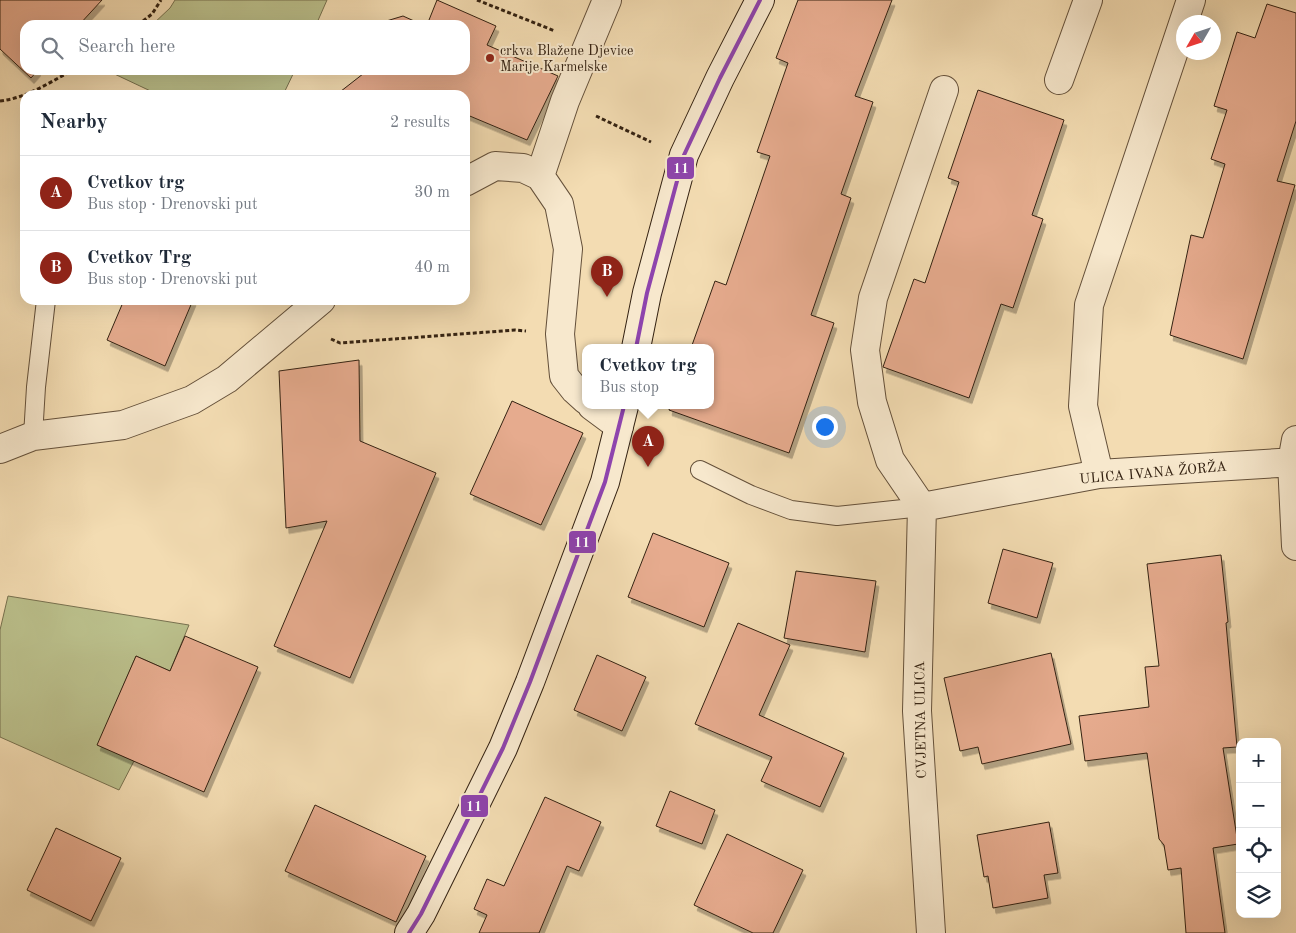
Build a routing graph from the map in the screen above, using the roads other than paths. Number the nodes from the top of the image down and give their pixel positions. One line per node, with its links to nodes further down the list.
1 (607, 0): 7 (street)
2 (760, 0): 11 (street)
3 (1088, 0): 5 (street)
4 (1191, 0): 19 (street)
5 (1059, 80)
6 (944, 90): 20 (street)
7 (540, 176): 8 (street); 12 (street)
8 (470, 179)
9 (45, 305): 15 (lane)
10 (311, 308): 15 (street)
11 (637, 344)
12 (582, 396)
13 (601, 409): 14 (street)
14 (622, 416): 22 (street)
15 (32, 436): 16 (street)
16 (0, 449)
17 (1295, 455): 19 (street, ULICA IVANA ŽORŽA); 21 (street)
18 (700, 470): 20 (lane)
19 (1099, 474): 20 (street, ULICA IVANA ŽORŽA)
20 (922, 507): 23 (street, CVJETNA ULICA)
21 (1296, 546)
22 (409, 933)
23 (931, 933)

